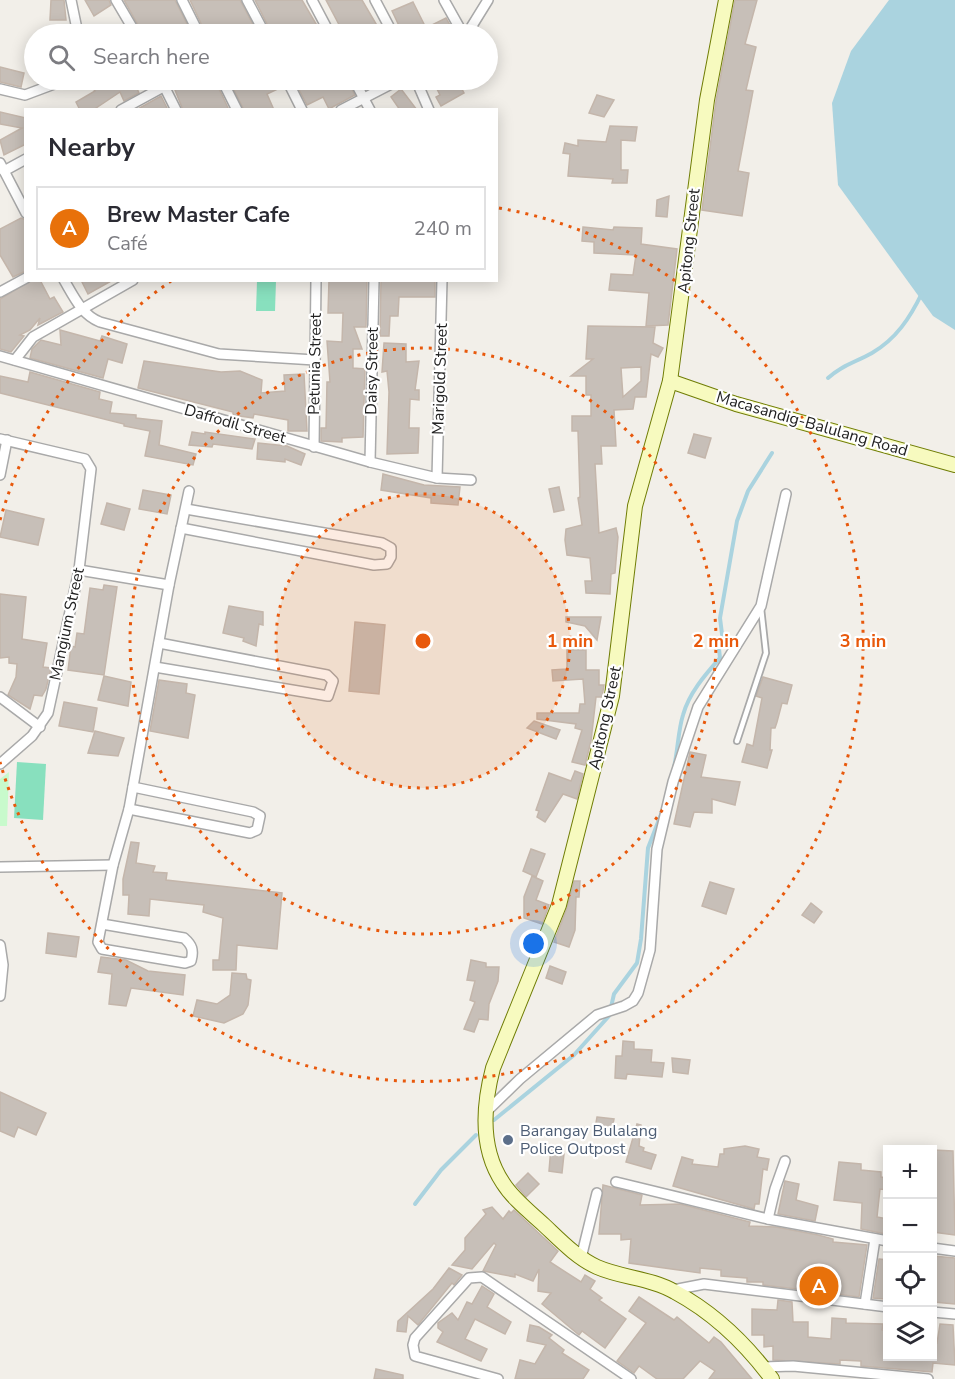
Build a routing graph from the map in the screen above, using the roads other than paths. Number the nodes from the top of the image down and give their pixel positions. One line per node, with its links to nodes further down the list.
1 (71, 0): 10 (street)
2 (116, 0): 11 (street)
3 (182, 0): 12 (street)
4 (247, 0): 13 (street)
5 (312, 0): 14 (street)
6 (375, 0): 15 (street)
7 (444, 0): 16 (street)
8 (488, 0): 17 (street)
9 (726, 0): 49 (street, Apitong Street)
10 (76, 24)
11 (130, 24)
12 (194, 24)
13 (260, 24)
14 (325, 24)
15 (388, 24)
16 (459, 24)
17 (472, 24)
18 (0, 89): 19 (street)
19 (39, 90)
20 (152, 90): 28 (street)
21 (166, 90): 29 (street)
22 (227, 90): 30 (street)
23 (292, 90): 31 (street)
24 (360, 90): 27 (street)
25 (380, 90): 27 (street)
26 (420, 90): 34 (street)
27 (364, 98): 32 (street); 33 (street)
28 (124, 108)
29 (175, 108)
30 (236, 108)
31 (301, 108)
32 (345, 108)
33 (369, 108)
34 (428, 108)
35 (24, 160): 36 (street)
36 (2, 167): 37 (street)
37 (24, 209)
38 (24, 279): 44 (street)
39 (65, 282): 45 (street)
40 (129, 282): 45 (street)
41 (316, 282): 48 (street, Petunia Street)
42 (374, 282): 52 (street, Daisy Street)
43 (442, 282): 55 (street, Marigold Street)
44 (1, 290)
45 (81, 308): 47 (street); 48 (street)
46 (0, 356): 47 (street, Daffodil Street)
47 (15, 360): 51 (street, Daffodil Street)
48 (315, 360): 51 (street, Petunia Street)
49 (670, 381): 53 (street, Macasandig-Balulang Road); 78 (street, Apitong Street)
50 (4, 439): 54 (street); 61 (street, Mangium Street)
51 (314, 447): 52 (street, Daffodil Street)
52 (370, 462): 55 (street, Daffodil Street)
53 (955, 465)
54 (0, 475)
55 (437, 478): 56 (street, Daffodil Street)
56 (471, 480)
57 (189, 491): 59 (street)
58 (786, 494): 63 (street)
59 (186, 509): 60 (street); 60 (street)
60 (181, 528): 62 (street)
61 (79, 570): 62 (street); 67 (street, Mangium Street)
62 (169, 585): 64 (street)
63 (761, 606): 68 (lane); 78 (street)
64 (159, 643): 65 (street); 65 (street)
65 (155, 667): 70 (street)
66 (0, 697): 67 (street)
67 (40, 727): 69 (street, Mangium Street)
68 (737, 741)
69 (0, 764)
70 (133, 787): 71 (street); 71 (street)
71 (129, 809): 72 (street)
72 (113, 865): 73 (street); 74 (street)
73 (0, 867)
74 (102, 924): 74 (street)
75 (0, 945): 76 (street)
76 (1, 965): 77 (street)
77 (0, 996)
78 (485, 1113): 87 (street, Apitong Street)
79 (785, 1161): 82 (street)
80 (616, 1182): 82 (street)
81 (597, 1193): 87 (street)
82 (768, 1219): 83 (street)
83 (875, 1239): 84 (street); 89 (street)
84 (883, 1240)
85 (937, 1249): 86 (street)
86 (955, 1251)
87 (581, 1258): 88 (street, Apitong Street)
88 (673, 1290): 89 (street); 93 (street, Apitong Street)
89 (865, 1304): 90 (street)
90 (883, 1306)
91 (937, 1312): 92 (street)
92 (955, 1314)
93 (763, 1367): 94 (street); 97 (street, Apitong Street)
94 (855, 1375): 98 (street)
95 (496, 1378): 96 (street)
96 (631, 1379)
97 (772, 1379)
98 (928, 1379)

